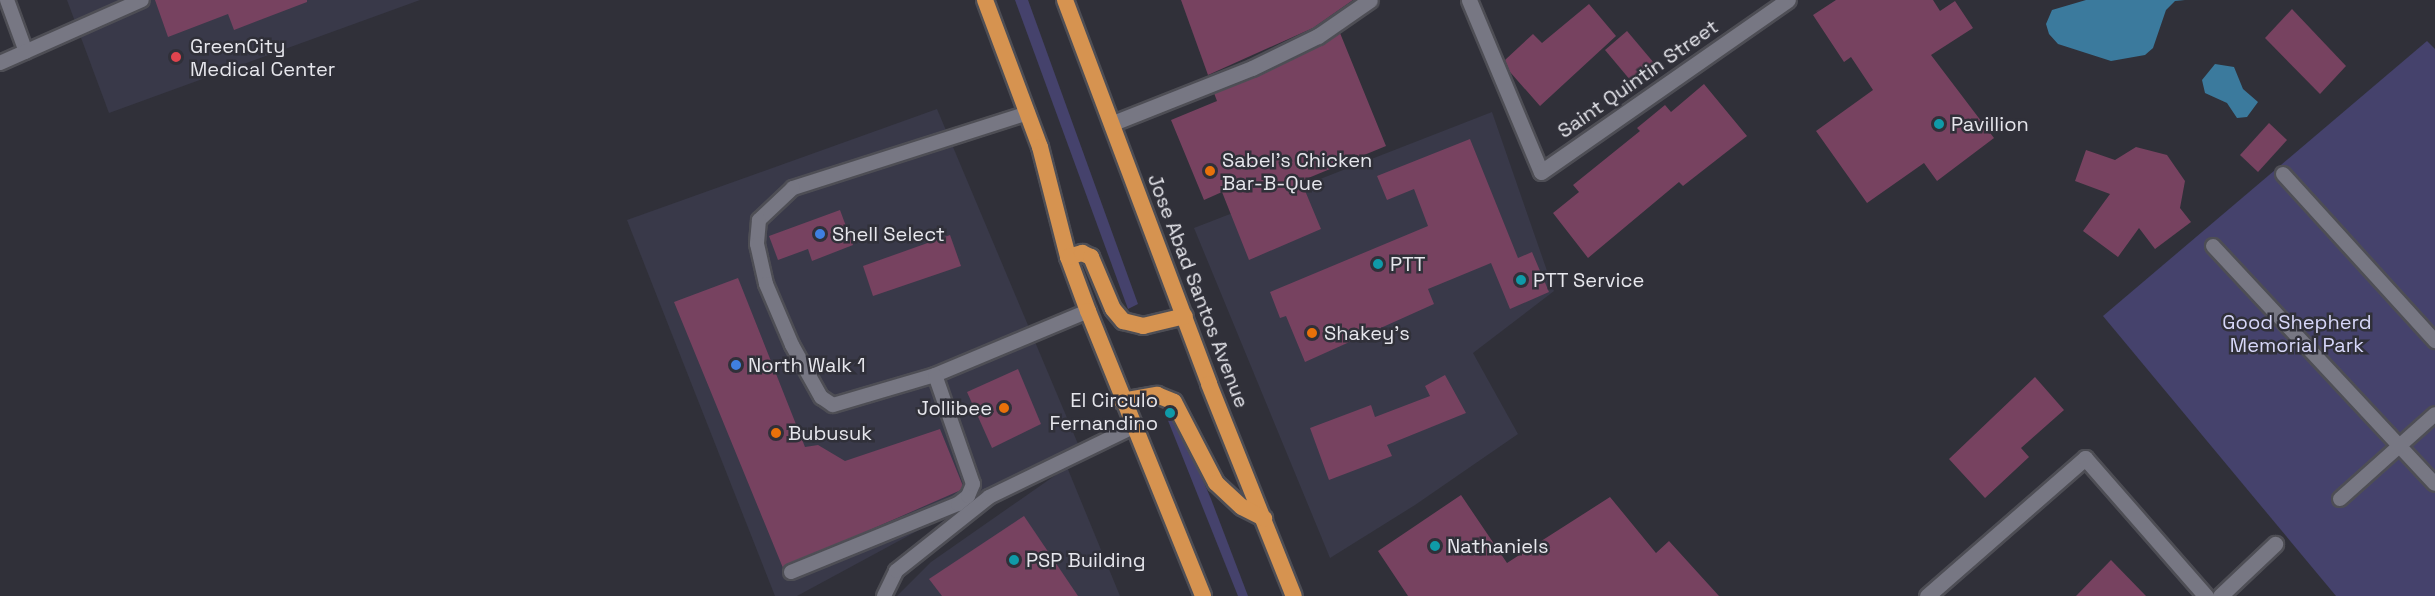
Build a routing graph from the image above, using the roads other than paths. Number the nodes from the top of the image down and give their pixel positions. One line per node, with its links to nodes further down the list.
1 (7, 0): 8 (lane)
2 (142, 0): 8 (lane)
3 (985, 0): 10 (highway)
4 (1065, 0): 11 (highway, Jose Abad Santos Avenue)
5 (1370, 0): 11 (street)
6 (1469, 0): 7 (street, Saint Quintin Street)
7 (1788, 0)
8 (26, 52): 9 (lane)
9 (0, 63)
10 (1028, 112): 14 (highway); 18 (lane)
11 (1113, 123): 16 (highway, Jose Abad Santos Avenue)
12 (2283, 174): 17 (lane)
13 (2213, 246): 22 (lane)
14 (1068, 257): 15 (highway); 16 (highway)
15 (1088, 311): 18 (lane); 19 (highway)
16 (1185, 316): 25 (highway, Jose Abad Santos Avenue)
17 (2435, 341)
18 (934, 375): 27 (lane)
19 (1122, 401): 21 (highway); 25 (highway)
20 (2435, 414): 22 (lane)
21 (1133, 427): 28 (lane); 29 (highway)
22 (2399, 445): 23 (lane); 24 (lane)
23 (2435, 484)
24 (2340, 499)
25 (1264, 518): 30 (highway, Jose Abad Santos Avenue)
26 (2275, 544): 33 (street)
27 (791, 572)
28 (884, 596)
29 (1203, 596)
30 (1294, 596)
31 (1927, 596): 32 (street)
32 (2206, 596)
33 (2220, 596)

